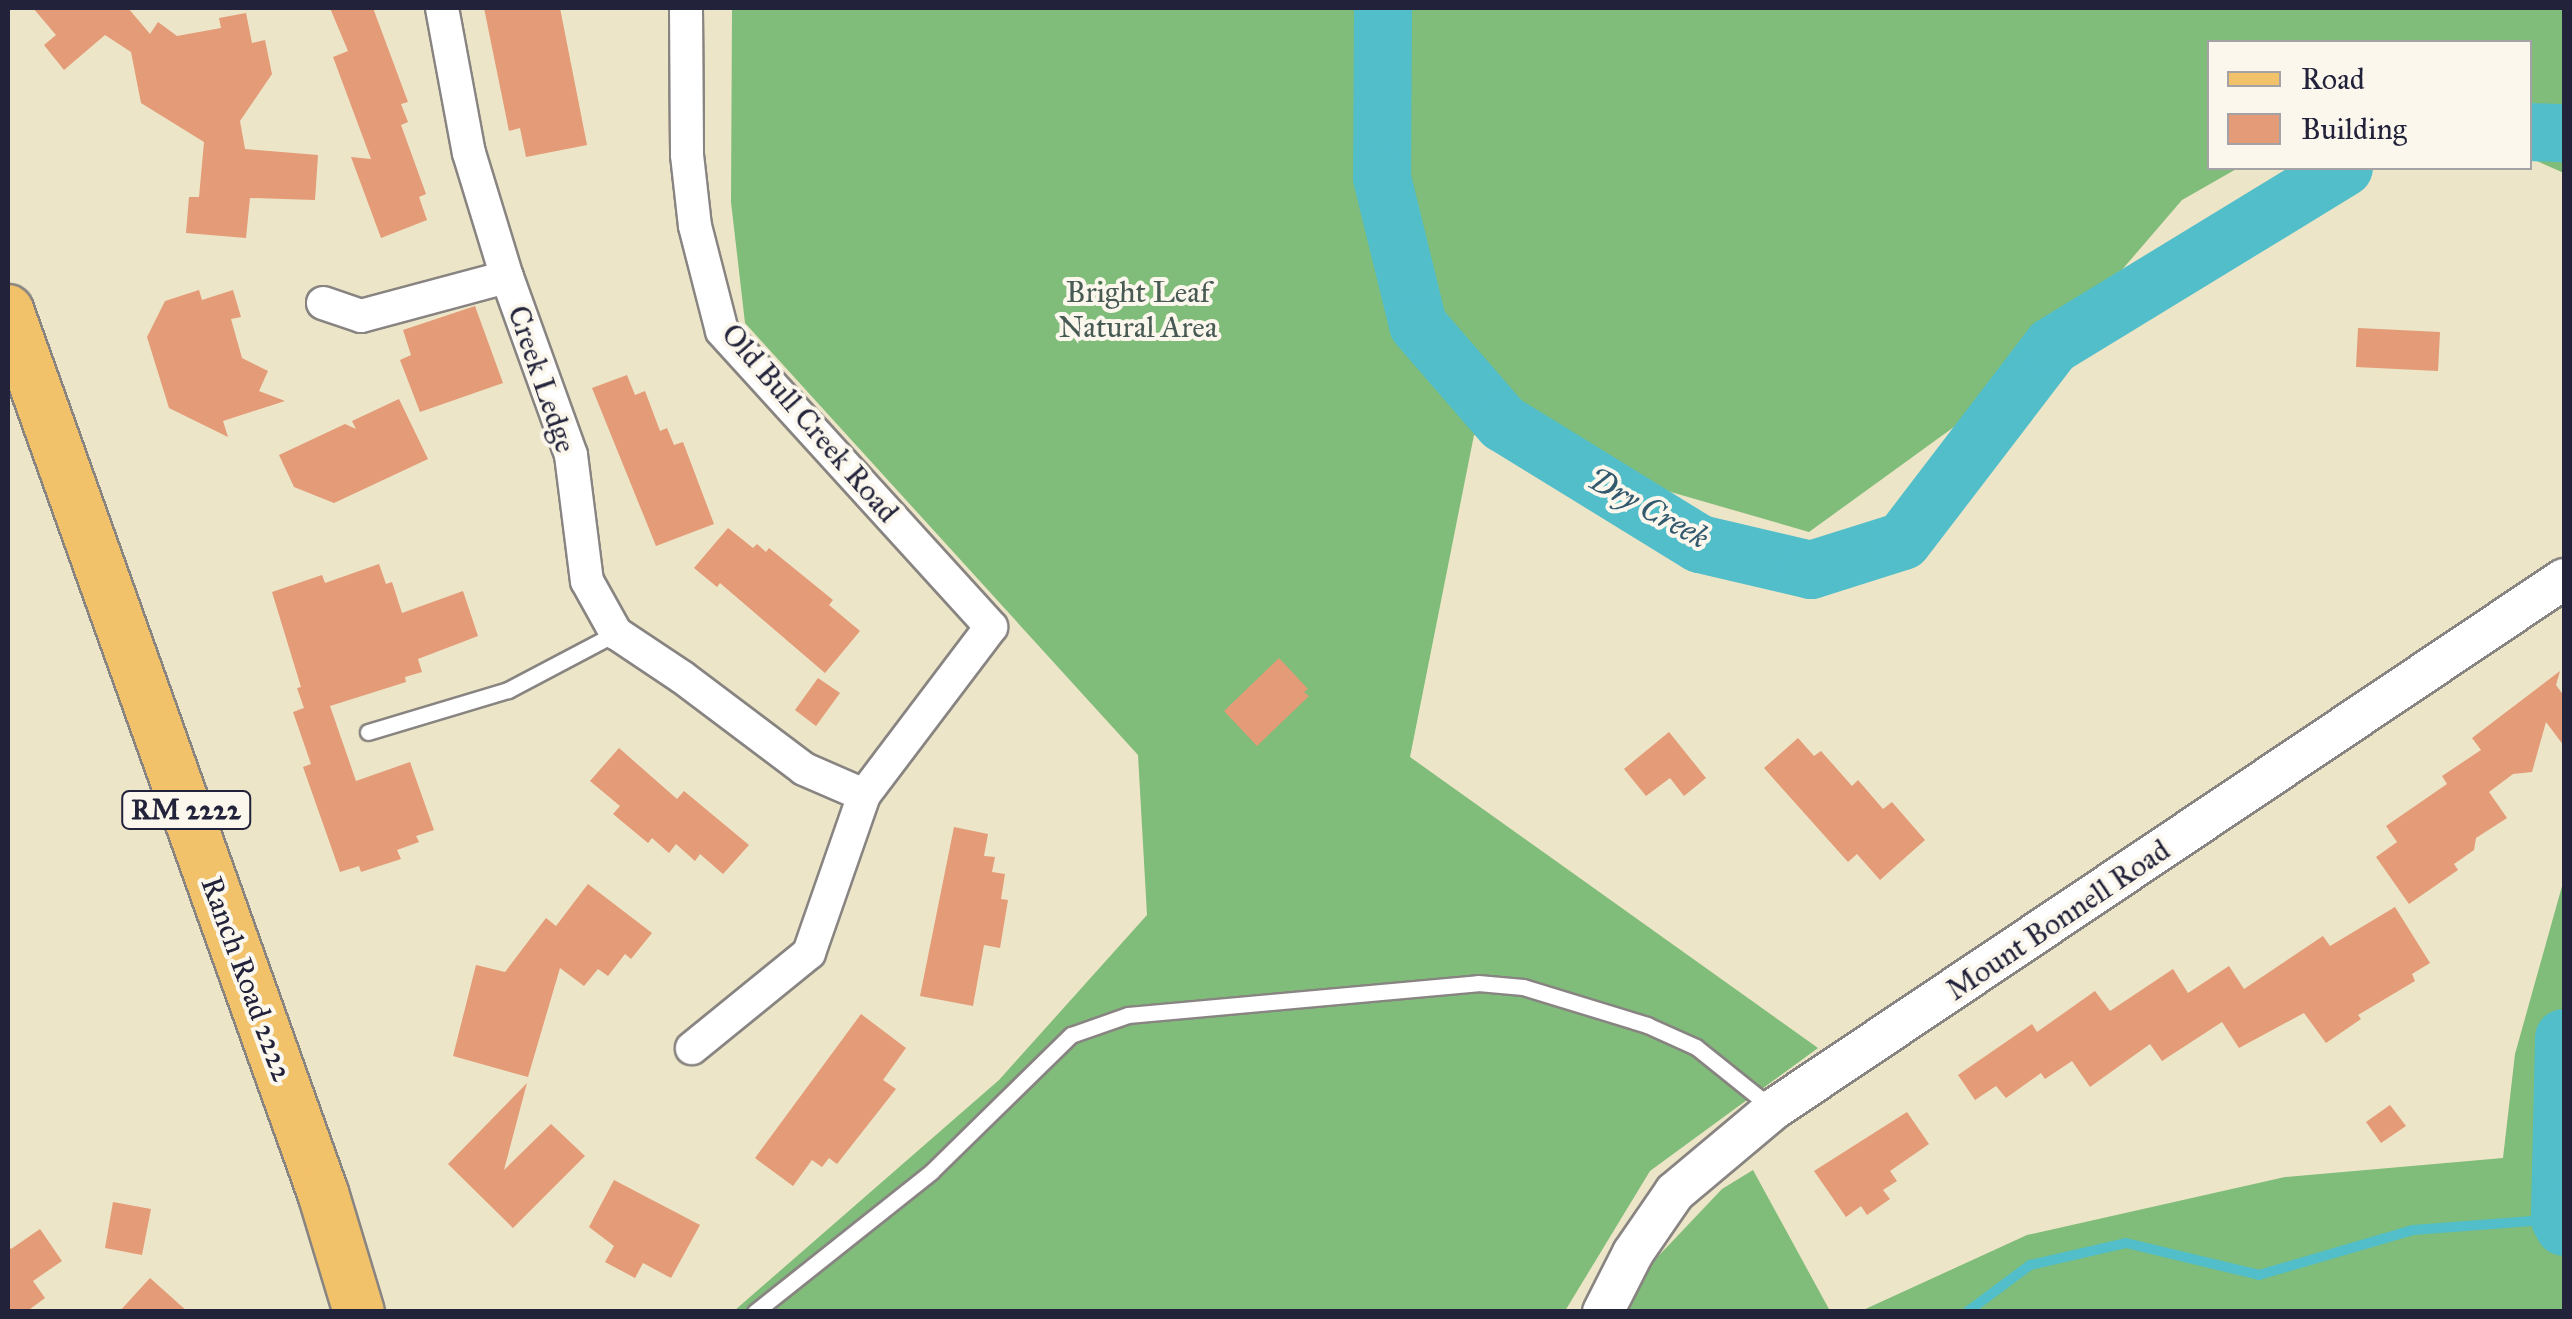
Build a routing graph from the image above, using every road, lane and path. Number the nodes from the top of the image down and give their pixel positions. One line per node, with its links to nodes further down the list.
1 (442, 8): 3 (street, Creek Ledge)
2 (686, 8): 9 (street, Old Bull Creek Road)
3 (506, 277): 4 (street); 7 (street, Creek Ledge)
4 (323, 303)
5 (8, 310): 12 (main road, Ranch Road 2222 / RM 2222)
6 (2564, 578): 11 (street, Mount Bonnell Road)
7 (616, 633): 8 (lane); 9 (street, Creek Ledge)
8 (368, 732)
9 (864, 795): 10 (street)
10 (692, 1048)
11 (1774, 1109): 13 (lane); 14 (street, Mount Bonnell Road)
12 (359, 1312)
13 (755, 1312)
14 (1603, 1312)

